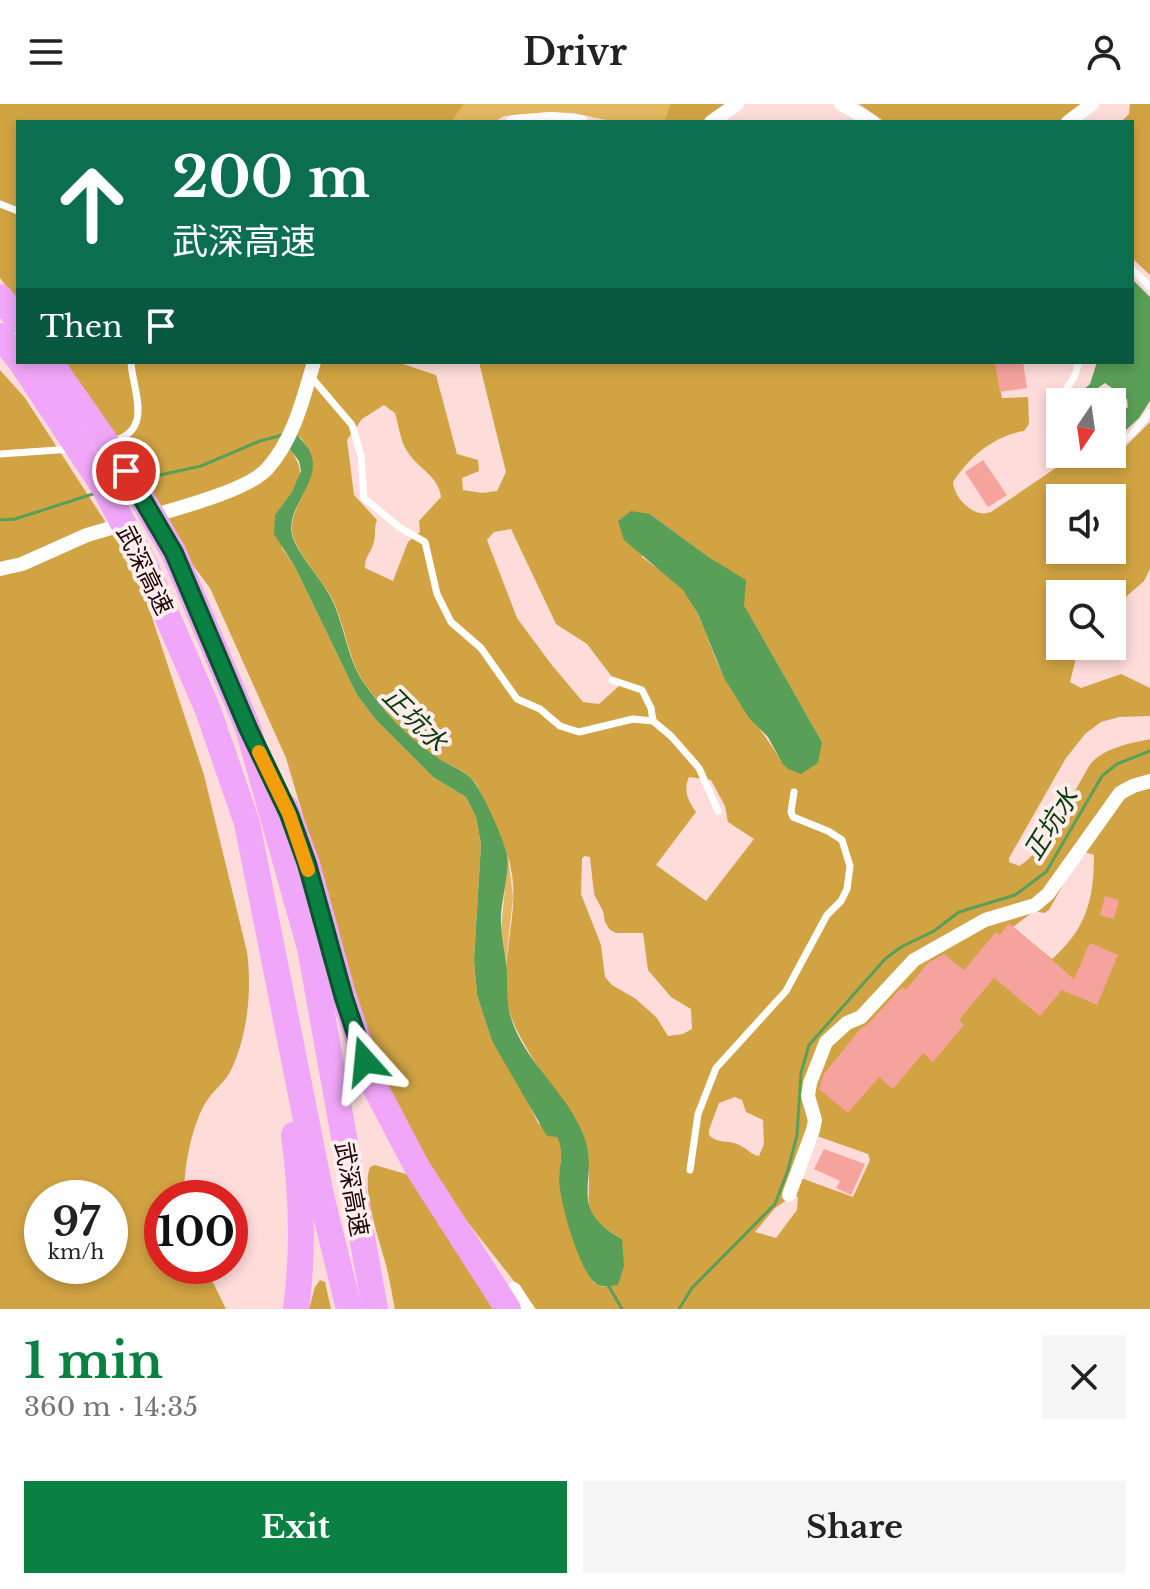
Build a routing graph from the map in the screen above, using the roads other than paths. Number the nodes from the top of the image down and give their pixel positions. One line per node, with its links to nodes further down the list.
1 (737, 104): 6 (street)
2 (841, 104): 7 (street)
3 (1092, 104): 8 (street)
4 (539, 120): 5 (street)
5 (562, 120)
6 (714, 120)
7 (869, 120)
8 (1071, 120)
9 (1134, 271): 10 (lane)
10 (1150, 287)
11 (0, 297): 12 (highway)
12 (16, 317)
13 (0, 336): 14 (highway, 武深高速)
14 (16, 356)
15 (27, 364): 19 (highway, 武深高速)
16 (131, 364): 23 (lane)
17 (1078, 364): 20 (lane)
18 (312, 369): 24 (street); 26 (lane)
19 (51, 377): 27 (highway, 武深高速); 31 (highway, 武深高速)
20 (1065, 388)
21 (1150, 412): 22 (lane)
22 (1126, 438)
23 (0, 454)
24 (0, 569)
25 (612, 680): 26 (lane)
26 (653, 721): 30 (lane)
27 (248, 728): 34 (highway); 37 (highway, 武深高速)
28 (1150, 781): 33 (street)
29 (794, 792): 32 (lane)
30 (718, 811)
31 (247, 823): 35 (highway); 36 (highway, 武深高速)
32 (690, 1170)
33 (789, 1195)
34 (511, 1299): 38 (street)
35 (296, 1309)
36 (349, 1309)
37 (375, 1309)
38 (527, 1309)

